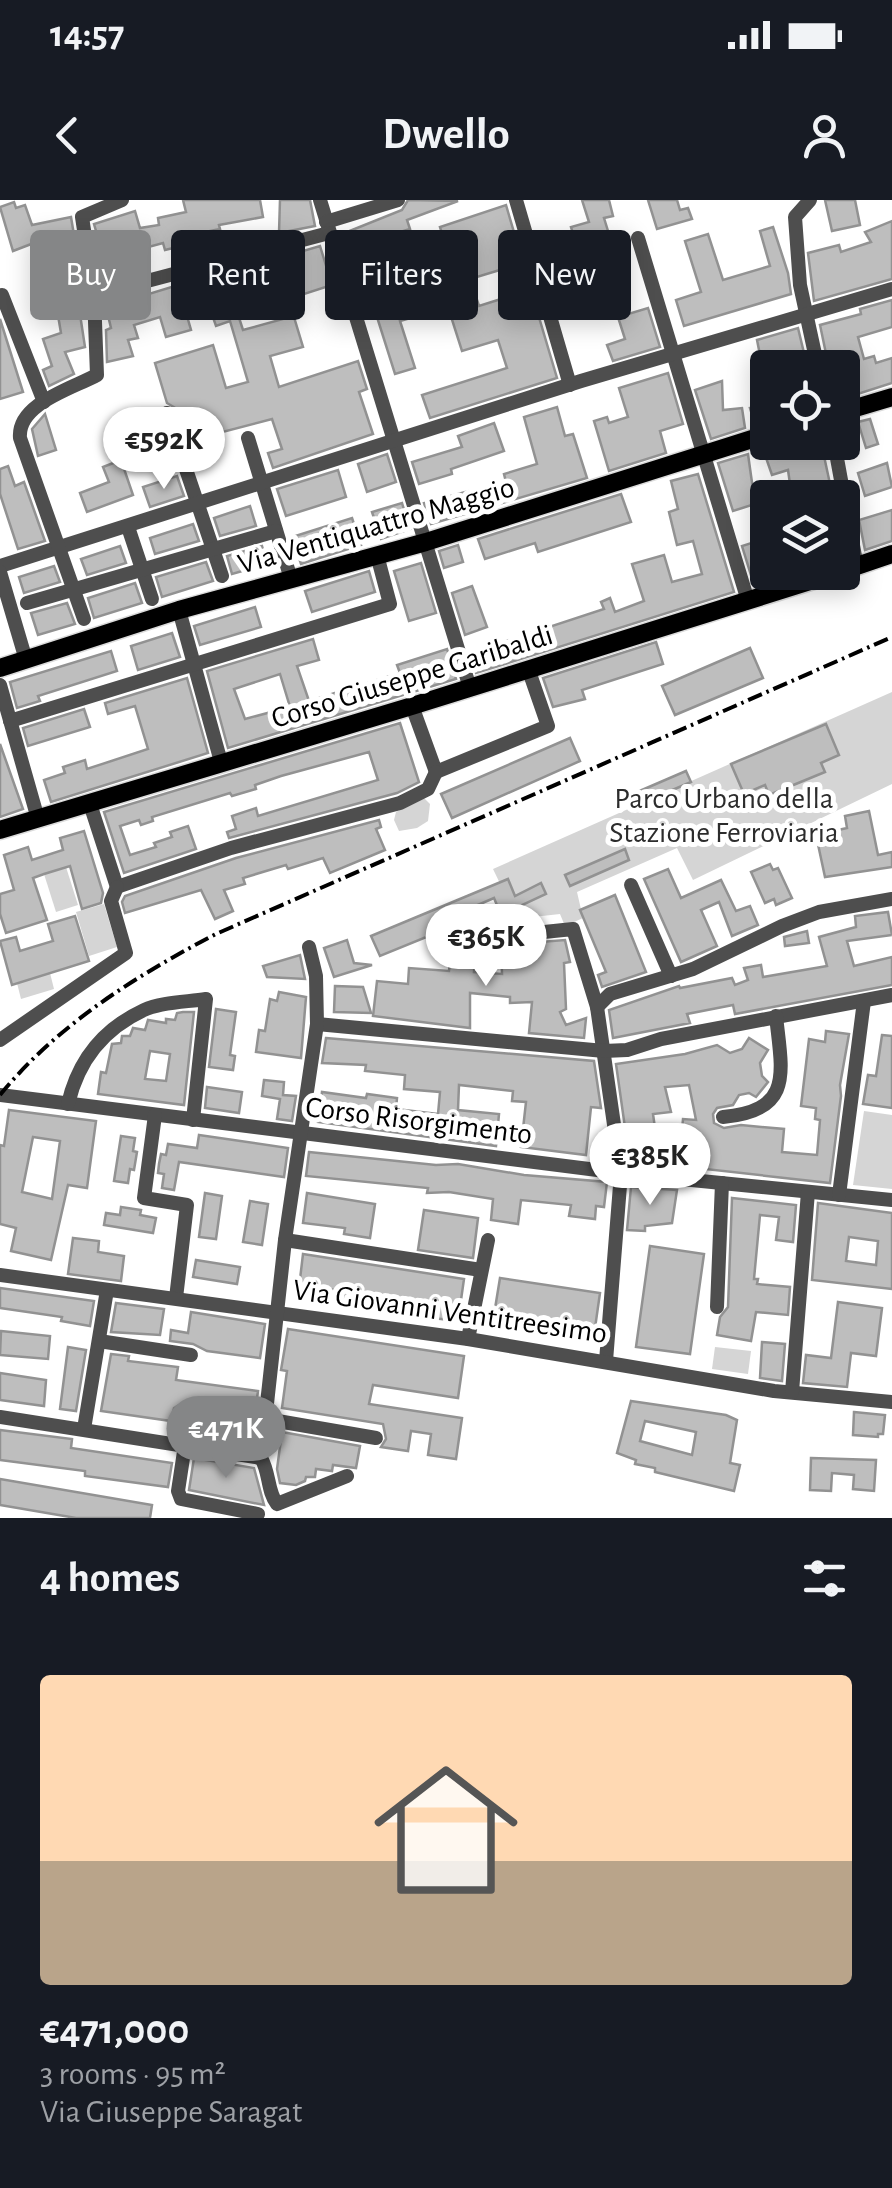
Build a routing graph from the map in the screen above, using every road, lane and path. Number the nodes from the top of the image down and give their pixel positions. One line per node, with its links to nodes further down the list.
1 (122, 200): 7 (street)
2 (320, 200): 6 (street)
3 (398, 200): 6 (street)
4 (516, 200): 16 (street)
5 (810, 200): 12 (street)
6 (327, 228): 9 (street); 22 (street)
7 (84, 230)
8 (638, 238): 15 (street)
9 (151, 278)
10 (892, 290): 12 (street)
11 (2, 295): 18 (street)
12 (806, 314): 14 (street); 15 (street)
13 (95, 320): 18 (street)
14 (814, 350)
15 (675, 355): 16 (street); 24 (street)
16 (570, 385): 22 (street)
17 (892, 397): 19 (main road)
18 (44, 402): 30 (street)
19 (860, 407)
20 (167, 412): 26 (street)
21 (248, 438): 25 (street)
22 (394, 440): 25 (street); 29 (street)
23 (750, 440): 24 (main road, Via Ventiquattro Maggio)
24 (704, 454): 29 (main road, Via Ventiquattro Maggio); 42 (street)
25 (262, 484): 26 (street); 28 (street)
26 (197, 504): 27 (street); 31 (street)
27 (128, 527): 30 (street); 36 (street)
28 (276, 531): 31 (street); 38 (street)
29 (426, 542): 33 (main road, Via Ventiquattro Maggio); 51 (street)
30 (59, 548): 35 (street); 39 (street)
31 (213, 549): 36 (street); 37 (street)
32 (892, 554): 34 (main road, Corso Giuseppe Garibaldi)
33 (377, 555): 38 (main road, Via Ventiquattro Maggio); 47 (street)
34 (860, 565)
35 (0, 569): 46 (street)
36 (142, 570): 39 (street); 41 (street)
37 (222, 576)
38 (291, 579): 44 (main road, Via Ventiquattro Maggio)
39 (73, 590): 43 (street); 45 (street)
40 (783, 590): 42 (main road, Corso Giuseppe Garibaldi)
41 (152, 599)
42 (748, 601): 49 (main road, Corso Giuseppe Garibaldi)
43 (28, 603)
44 (179, 610): 46 (main road, Via Ventiquattro Maggio); 47 (street)
45 (84, 620)
46 (26, 660): 48 (main road, Via Ventiquattro Maggio)
47 (194, 664): 53 (street); 54 (street)
48 (0, 668)
49 (532, 668): 51 (main road, Corso Giuseppe Garibaldi); 55 (street)
50 (0, 685): 53 (street)
51 (470, 688): 52 (main road, Corso Giuseppe Garibaldi)
52 (412, 706): 54 (main road, Corso Giuseppe Garibaldi); 55 (street)
53 (10, 722): 57 (street)
54 (220, 762): 56 (main road, Corso Giuseppe Garibaldi)
55 (436, 772): 60 (street)
56 (90, 804): 57 (main road, Corso Giuseppe Garibaldi); 60 (street)
57 (38, 819): 58 (main road, Corso Giuseppe Garibaldi)
58 (0, 830)
59 (632, 885): 64 (street)
60 (117, 887): 70 (street)
61 (892, 900): 64 (street)
62 (506, 936): 67 (street)
63 (309, 947): 69 (street)
64 (671, 976): 67 (street)
65 (892, 995): 66 (street)
66 (864, 1001): 68 (street); 81 (street)
67 (597, 1006): 71 (street)
68 (776, 1016): 71 (street); 75 (street)
69 (317, 1024): 71 (street); 77 (street)
70 (0, 1040)
71 (604, 1051): 78 (street)
72 (0, 1095): 73 (street, Corso Risorgimento)
73 (68, 1104): 74 (street, Corso Risorgimento); 76 (street)
74 (155, 1115): 76 (street, Corso Risorgimento); 88 (street)
75 (723, 1117)
76 (192, 1120): 77 (street, Corso Risorgimento)
77 (300, 1134): 78 (street, Corso Risorgimento); 83 (street)
78 (621, 1172): 79 (street, Corso Risorgimento); 94 (street)
79 (722, 1183): 80 (street, Corso Risorgimento); 89 (street)
80 (808, 1192): 81 (street, Corso Risorgimento); 95 (street)
81 (839, 1195): 82 (street, Corso Risorgimento)
82 (892, 1200)
83 (286, 1240): 85 (street); 90 (street)
84 (488, 1240): 85 (street)
85 (481, 1270): 91 (street)
86 (0, 1275): 87 (street, Via Giovanni Ventitreesimo)
87 (107, 1290): 88 (street, Via Giovanni Ventitreesimo); 92 (street)
88 (176, 1298): 90 (street, Via Giovanni Ventitreesimo)
89 (717, 1307)
90 (278, 1314): 91 (street, Via Giovanni Ventitreesimo); 98 (street)
91 (468, 1339): 94 (street, Via Giovanni Ventitreesimo)
92 (99, 1342): 93 (street); 99 (street)
93 (191, 1355)
94 (606, 1361): 95 (street, Via Giovanni Ventitreesimo)
95 (792, 1392): 96 (street, Via Giovanni Ventitreesimo)
96 (892, 1402)
97 (0, 1417): 99 (street)
98 (266, 1422): 100 (street); 101 (street); 102 (street)
99 (84, 1429): 101 (street)
100 (376, 1438)
101 (181, 1445): 102 (street); 104 (street)
102 (262, 1458): 103 (street)
103 (346, 1476)
104 (258, 1514)

